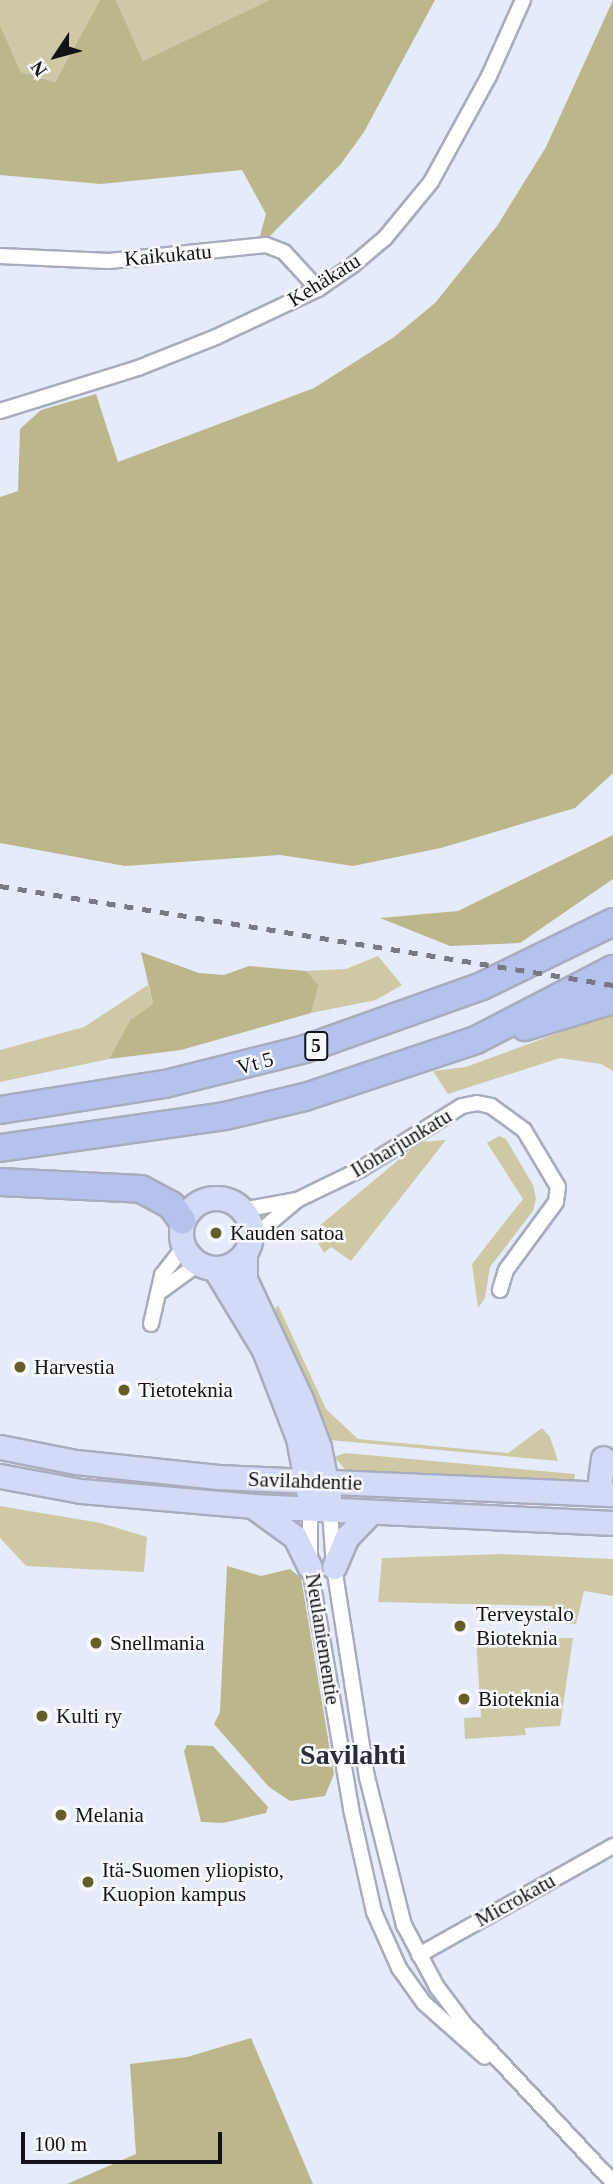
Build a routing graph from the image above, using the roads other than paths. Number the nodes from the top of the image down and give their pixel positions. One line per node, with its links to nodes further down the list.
1 (523, 0): 3 (street, Kehäkatu)
2 (0, 256): 3 (street, Kaikukatu)
3 (318, 289): 4 (street, Kehäkatu)
4 (0, 411)
5 (613, 907): 8 (highway)
6 (613, 922): 8 (highway, Vt 5 / 5)
7 (613, 970): 10 (highway, Vt 5 / 5)
8 (482, 986): 11 (highway, Vt 5 / 5)
9 (613, 1000): 10 (highway)
10 (476, 1041): 12 (highway, Vt 5 / 5)
11 (0, 1110)
12 (0, 1148)
13 (0, 1182): 16 (highway)
14 (297, 1200): 15 (street, Iloharjunkatu); 17 (street, Iloharjunkatu); 19 (street, Iloharjunkatu)
15 (242, 1210): 16 (main road); 17 (main road)
16 (182, 1220): 18 (main road)
17 (248, 1247): 18 (main road); 25 (main road)
18 (199, 1260): 20 (street); 20 (street); 25 (main road)
19 (500, 1290)
20 (161, 1291): 21 (street)
21 (151, 1324)
22 (0, 1447): 25 (main road, Savilahdentie)
23 (0, 1476): 26 (main road, Savilahdentie)
24 (607, 1478): 25 (main road, Savilahdentie)
25 (317, 1482): 27 (main road, Neulaniementie)
26 (253, 1506): 27 (main road, Savilahdentie); 33 (main road)
27 (320, 1511): 28 (main road, Savilahdentie); 32 (street, Neulaniementie); 33 (street, Neulaniementie)
28 (371, 1512): 29 (main road, Savilahdentie); 32 (main road)
29 (544, 1522): 30 (main road, Savilahdentie); 31 (main road)
30 (613, 1522)
31 (613, 1531)
32 (334, 1567): 35 (street, Neulaniementie)
33 (310, 1568): 36 (street, Neulaniementie)
34 (613, 1846): 35 (street, Microkatu)
35 (419, 1955): 36 (street, Neulaniementie)
36 (508, 2075): 37 (street, Neulaniementie)
37 (613, 2182)

